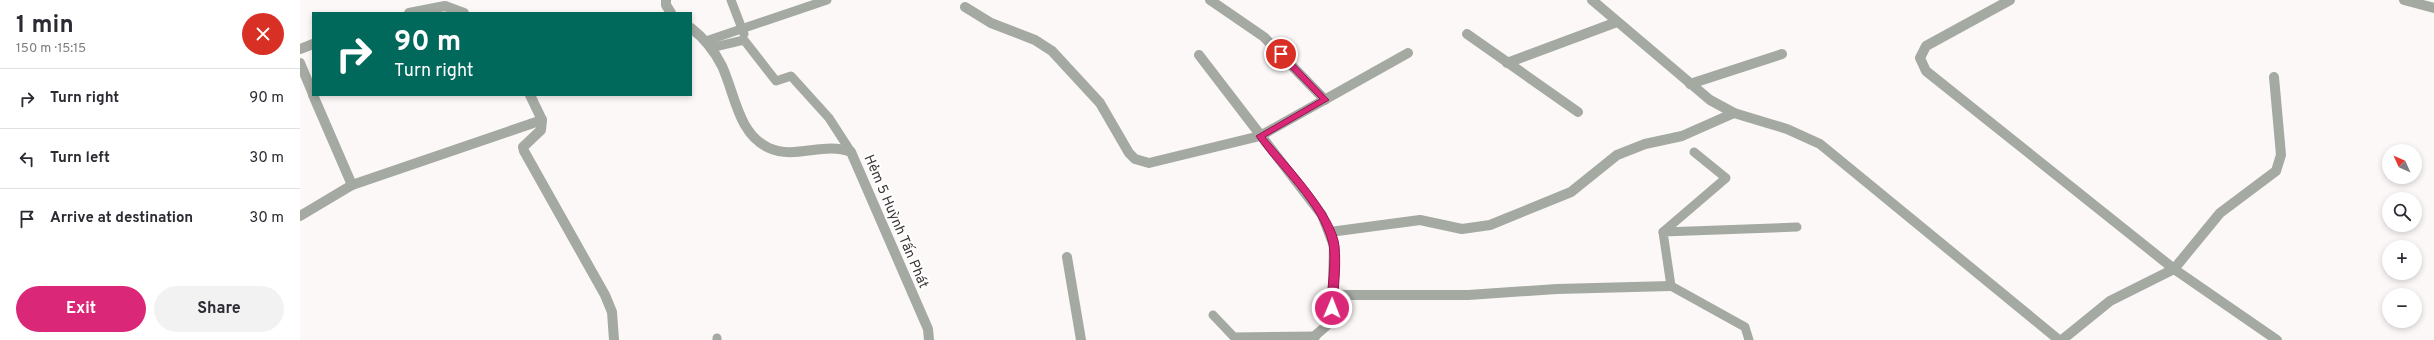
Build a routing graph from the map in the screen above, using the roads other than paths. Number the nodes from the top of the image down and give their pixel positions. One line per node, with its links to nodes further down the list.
1 (666, 0): 12 (street)
2 (731, 0): 14 (lane)
3 (827, 0): 14 (lane)
4 (1210, 0): 31 (street)
5 (1592, 0): 13 (street)
6 (2010, 0): 44 (street)
7 (2404, 0): 9 (street)
8 (965, 7): 35 (street)
9 (2434, 8)
10 (413, 12): 11 (street)
11 (463, 12)
12 (670, 12)
13 (1617, 22): 25 (street); 27 (street)
14 (743, 28): 17 (lane); 19 (lane)
15 (692, 29): 19 (street, Hẻm 5 Huỳnh Tấn Phát)
16 (1468, 34): 25 (street)
17 (746, 43): 19 (lane); 36 (lane)
18 (312, 44): 20 (street)
19 (708, 44): 36 (street, Hẻm 5 Huỳnh Tấn Phát)
20 (300, 49)
21 (1408, 53): 31 (street)
22 (1782, 54): 27 (street)
23 (1199, 55): 35 (street)
24 (300, 63): 28 (street)
25 (1507, 63): 32 (street)
26 (2274, 77): 44 (street)
27 (1690, 84): 33 (street)
28 (312, 93)
29 (313, 96): 38 (street)
30 (530, 96): 34 (street)
31 (1325, 100): 35 (street)
32 (1578, 112)
33 (1734, 113): 41 (street); 53 (street)
34 (542, 120): 38 (street); 49 (street)
35 (1260, 136): 41 (street)
36 (851, 152): 50 (street, Hẻm 5 Huỳnh Tấn Phát)
37 (1694, 152): 42 (lane)
38 (352, 186): 39 (street)
39 (300, 216)
40 (1797, 227): 42 (lane)
41 (1330, 232): 46 (street)
42 (1663, 232): 45 (lane)
43 (1067, 257): 51 (street)
44 (2174, 269): 53 (street); 54 (street)
45 (1670, 286): 46 (street); 52 (lane)
46 (1332, 295): 48 (street)
47 (1213, 315): 48 (lane)
48 (1313, 338)
49 (614, 340)
50 (929, 340)
51 (1081, 340)
52 (1749, 340)
53 (2060, 340)
54 (2277, 340)

